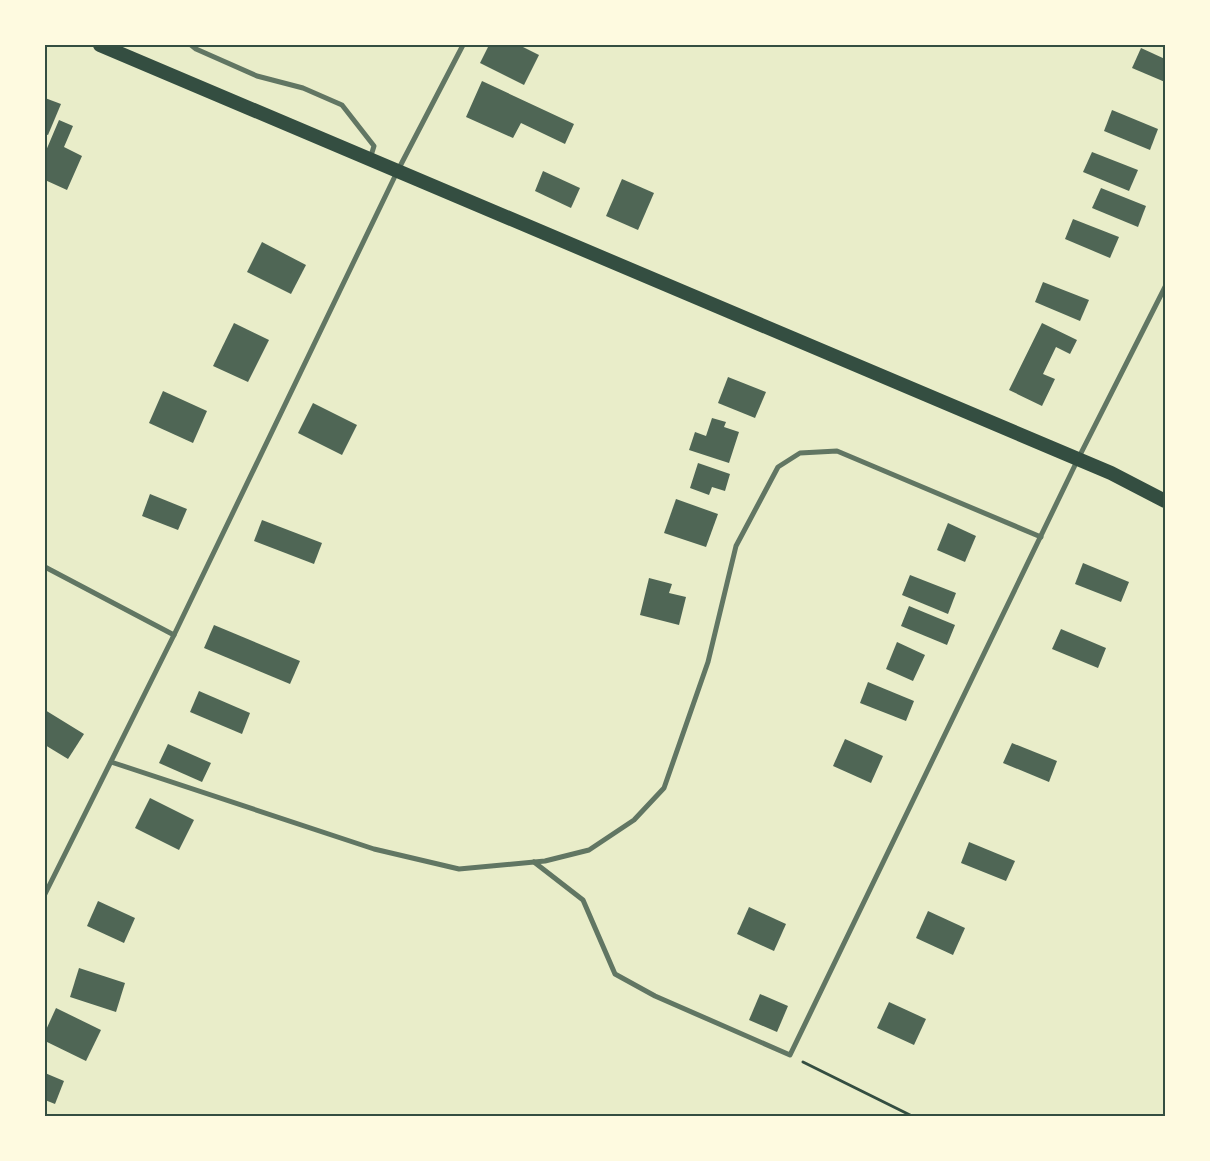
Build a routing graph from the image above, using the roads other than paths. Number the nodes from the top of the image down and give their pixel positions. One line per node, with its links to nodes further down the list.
1 (100, 45): 4 (highway)
2 (192, 45): 4 (street)
3 (463, 45): 5 (street)
4 (370, 160): 5 (highway)
5 (397, 172): 7 (highway); 11 (street)
6 (1165, 288): 7 (street)
7 (1078, 459): 8 (highway); 9 (street)
8 (1165, 501)
9 (1041, 537): 13 (street); 13 (street)
10 (45, 567): 11 (street)
11 (174, 634): 12 (street)
12 (111, 762): 13 (street); 14 (street)
13 (534, 862)
14 (45, 894)

